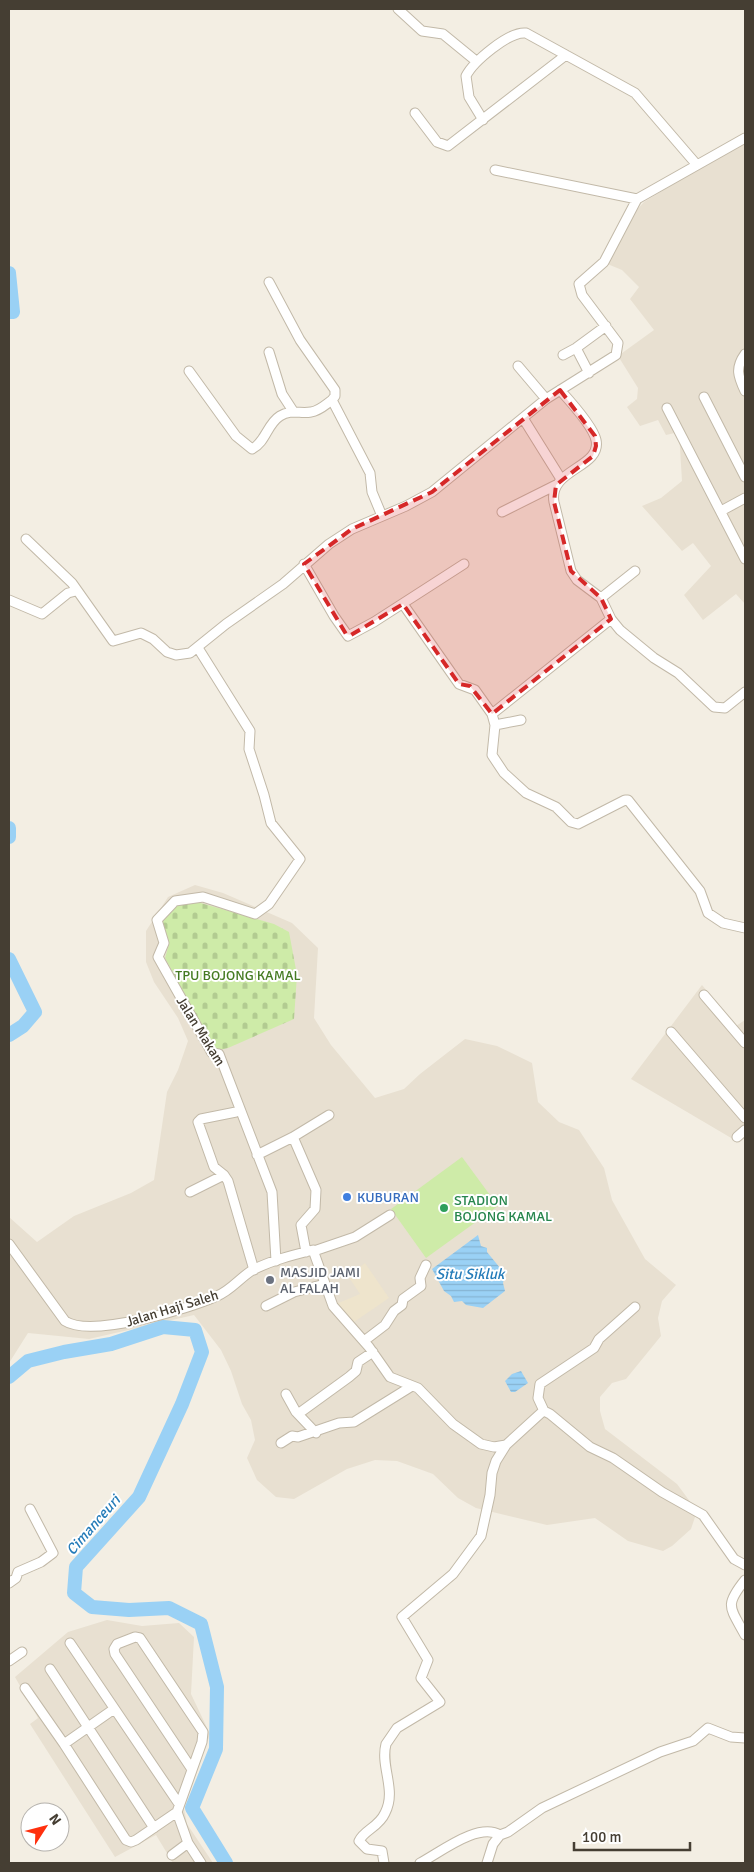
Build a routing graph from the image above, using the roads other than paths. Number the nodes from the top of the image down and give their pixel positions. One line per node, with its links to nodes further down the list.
1 (398, 9): 3 (street)
2 (566, 56): 3 (street); 5 (street); 7 (street)
3 (476, 61): 5 (street)
4 (414, 113): 5 (street)
5 (483, 120)
6 (745, 138): 7 (street)
7 (697, 165): 9 (street)
8 (495, 170): 9 (street)
9 (637, 199): 11 (street)
10 (270, 282): 23 (street)
11 (606, 326): 12 (street); 18 (street)
12 (576, 348): 15 (street); 18 (street)
13 (269, 352): 25 (street)
14 (745, 354): 20 (street)
15 (563, 355)
16 (518, 366): 22 (street)
17 (189, 371): 25 (street)
18 (590, 372): 19 (street)
19 (560, 390): 22 (street); 28 (street)
20 (745, 391)
21 (704, 397): 27 (street)
22 (546, 399): 26 (street)
23 (332, 400): 25 (street); 32 (street)
24 (667, 408): 30 (street)
25 (293, 411)
26 (523, 418): 28 (street); 32 (street)
27 (745, 477)
28 (558, 482): 31 (street); 39 (street)
29 (745, 498): 30 (street)
30 (721, 511): 34 (street)
31 (502, 512)
32 (382, 516): 35 (street)
33 (26, 539): 38 (street)
34 (745, 559)
35 (304, 564): 41 (street); 43 (street)
36 (464, 564): 41 (street)
37 (636, 571): 39 (street)
38 (76, 591): 40 (street); 43 (street)
39 (601, 598): 42 (street)
40 (9, 600)
41 (403, 604): 45 (street)
42 (611, 619): 44 (street); 45 (street)
43 (198, 648): 58 (street, Jalan Makam)
44 (745, 692)
45 (492, 714): 47 (street)
46 (521, 720): 47 (street)
47 (495, 725): 48 (street)
48 (745, 928)
49 (704, 995): 51 (street)
50 (671, 1032): 54 (street)
51 (745, 1043)
52 (236, 1112): 59 (street)
53 (329, 1115): 56 (street)
54 (745, 1118)
55 (745, 1130): 57 (street)
56 (293, 1137): 58 (street); 63 (street)
57 (737, 1137)
58 (257, 1155): 64 (street, Jalan Makam)
59 (224, 1175): 60 (street); 66 (street)
60 (190, 1192)
61 (390, 1215): 63 (street, Jalan Haji Saleh)
62 (9, 1244): 66 (street, Jalan Haji Saleh)
63 (310, 1252): 64 (street, Jalan Haji Saleh); 67 (street)
64 (276, 1261): 66 (street, Jalan Haji Saleh)
65 (426, 1265): 70 (street)
66 (254, 1270)
67 (325, 1284): 68 (street); 70 (street)
68 (266, 1306)
69 (635, 1308): 74 (street)
70 (364, 1341): 71 (street)
71 (373, 1352): 72 (street); 75 (street)
72 (412, 1386): 76 (street); 78 (street)
73 (286, 1394): 75 (street)
74 (544, 1411): 78 (street); 80 (street)
75 (298, 1414): 76 (street)
76 (316, 1432): 77 (street)
77 (280, 1443)
78 (506, 1445): 100 (street)
79 (30, 1509): 82 (street)
80 (745, 1564)
81 (745, 1580): 83 (street)
82 (9, 1582)
83 (745, 1635)
84 (70, 1643): 89 (street)
85 (22, 1652): 86 (street)
86 (9, 1660)
87 (50, 1669): 90 (street)
88 (25, 1688): 92 (street)
89 (114, 1709): 90 (street); 94 (street)
90 (90, 1728): 92 (street); 95 (street)
91 (744, 1738): 96 (street)
92 (64, 1744): 95 (street)
93 (191, 1768): 93 (street); 94 (street)
94 (178, 1808): 95 (street); 97 (street)
95 (154, 1828)
96 (500, 1835): 101 (street); 102 (street)
97 (188, 1843): 98 (street); 99 (street)
98 (172, 1855)
99 (200, 1863)
100 (384, 1863)
101 (420, 1863)
102 (487, 1863)

